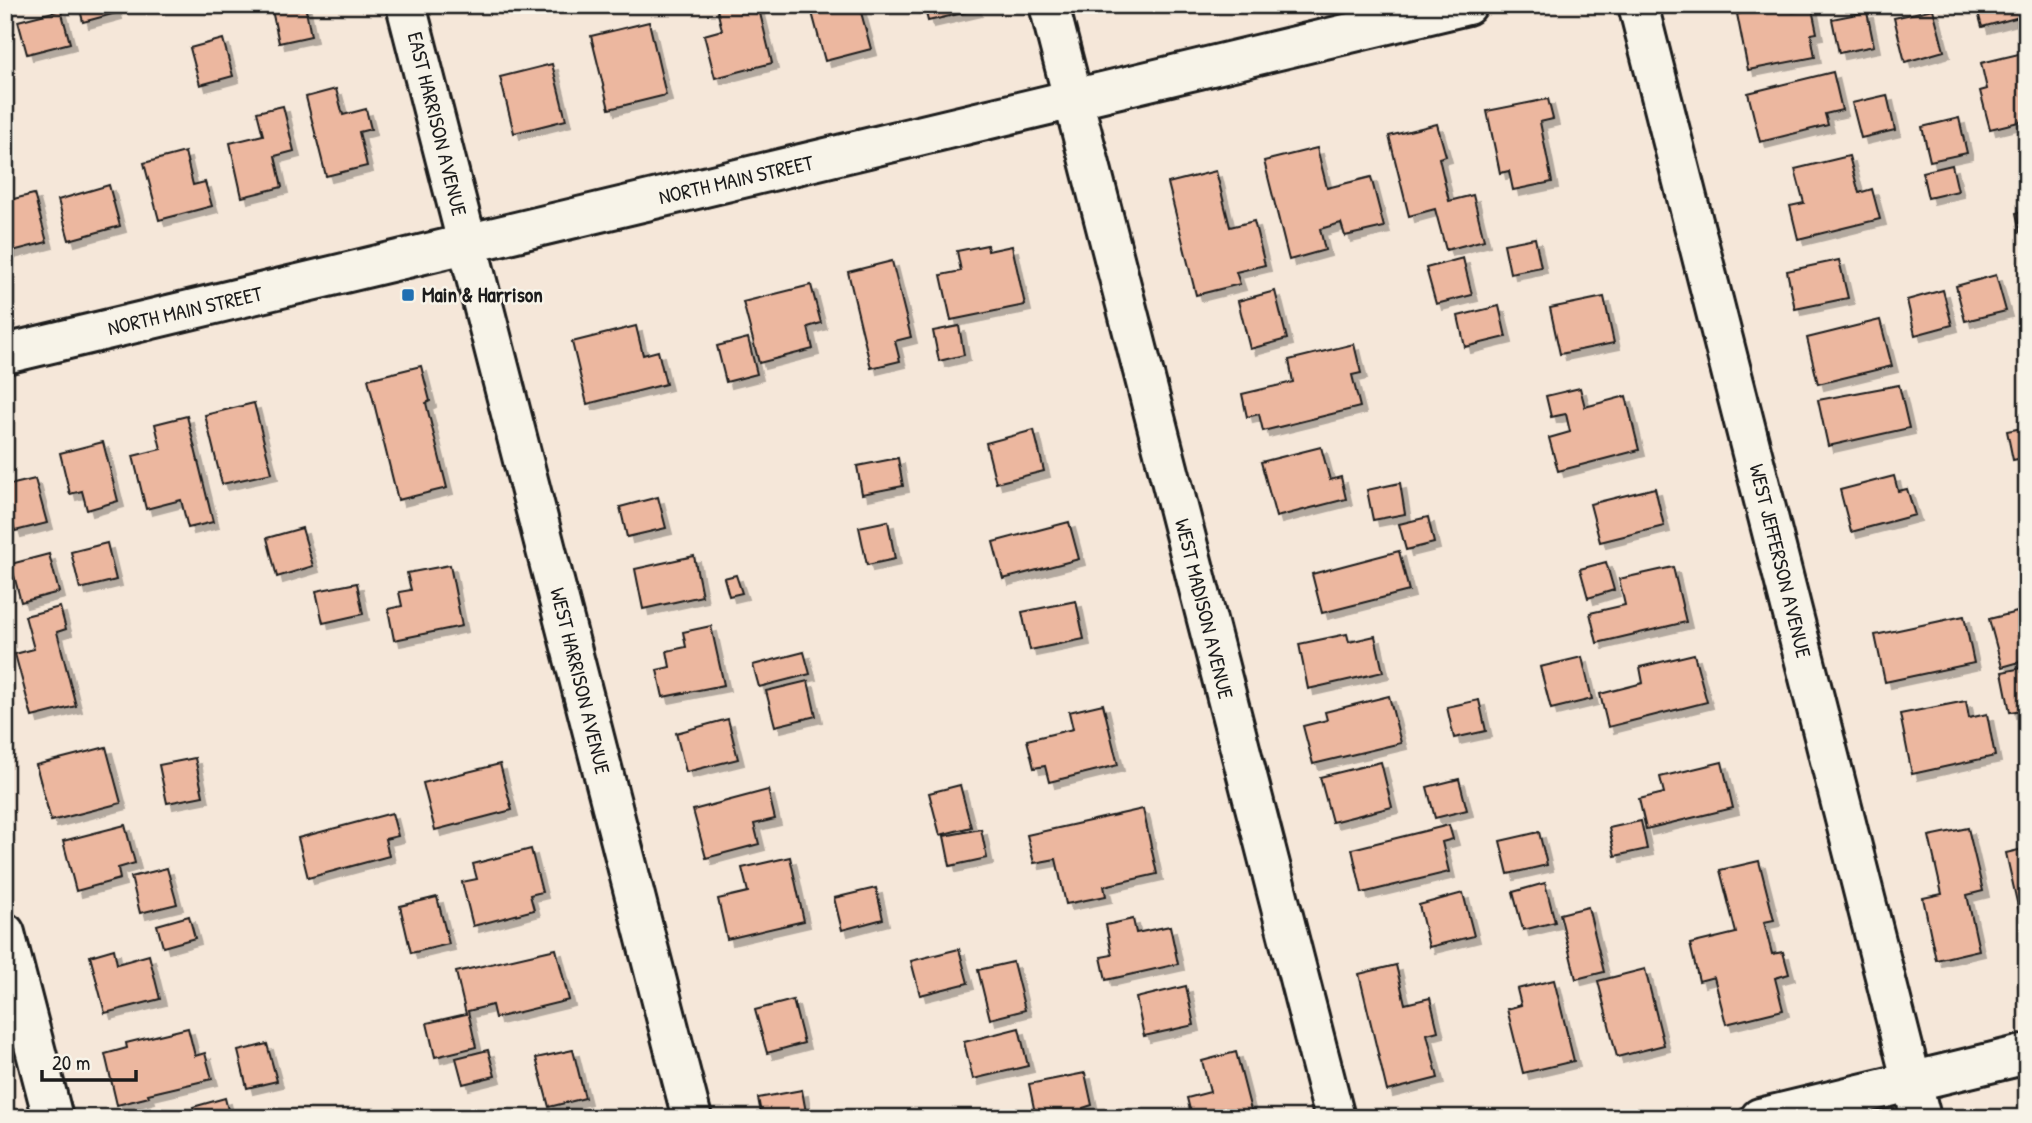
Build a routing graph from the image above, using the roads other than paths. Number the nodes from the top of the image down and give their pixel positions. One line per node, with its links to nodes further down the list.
1 (406, 5): 6 (street, EAST HARRISON AVENUE)
2 (1049, 5): 5 (street, WEST MADISON AVENUE)
3 (1467, 5): 5 (street, NORTH MAIN STREET)
4 (1638, 5): 10 (street, WEST JEFFERSON AVENUE)
5 (1073, 99): 6 (street, NORTH MAIN STREET); 13 (street, WEST MADISON AVENUE)
6 (468, 244): 7 (street, NORTH MAIN STREET); 12 (street, WEST HARRISON AVENUE)
7 (5, 354)
8 (7, 944): 11 (street)
9 (2027, 1054): 10 (street)
10 (1912, 1081): 14 (street); 15 (street, WEST JEFFERSON AVENUE)
11 (53, 1118)
12 (692, 1118)
13 (1335, 1118)
14 (1760, 1118)
15 (1921, 1118)

